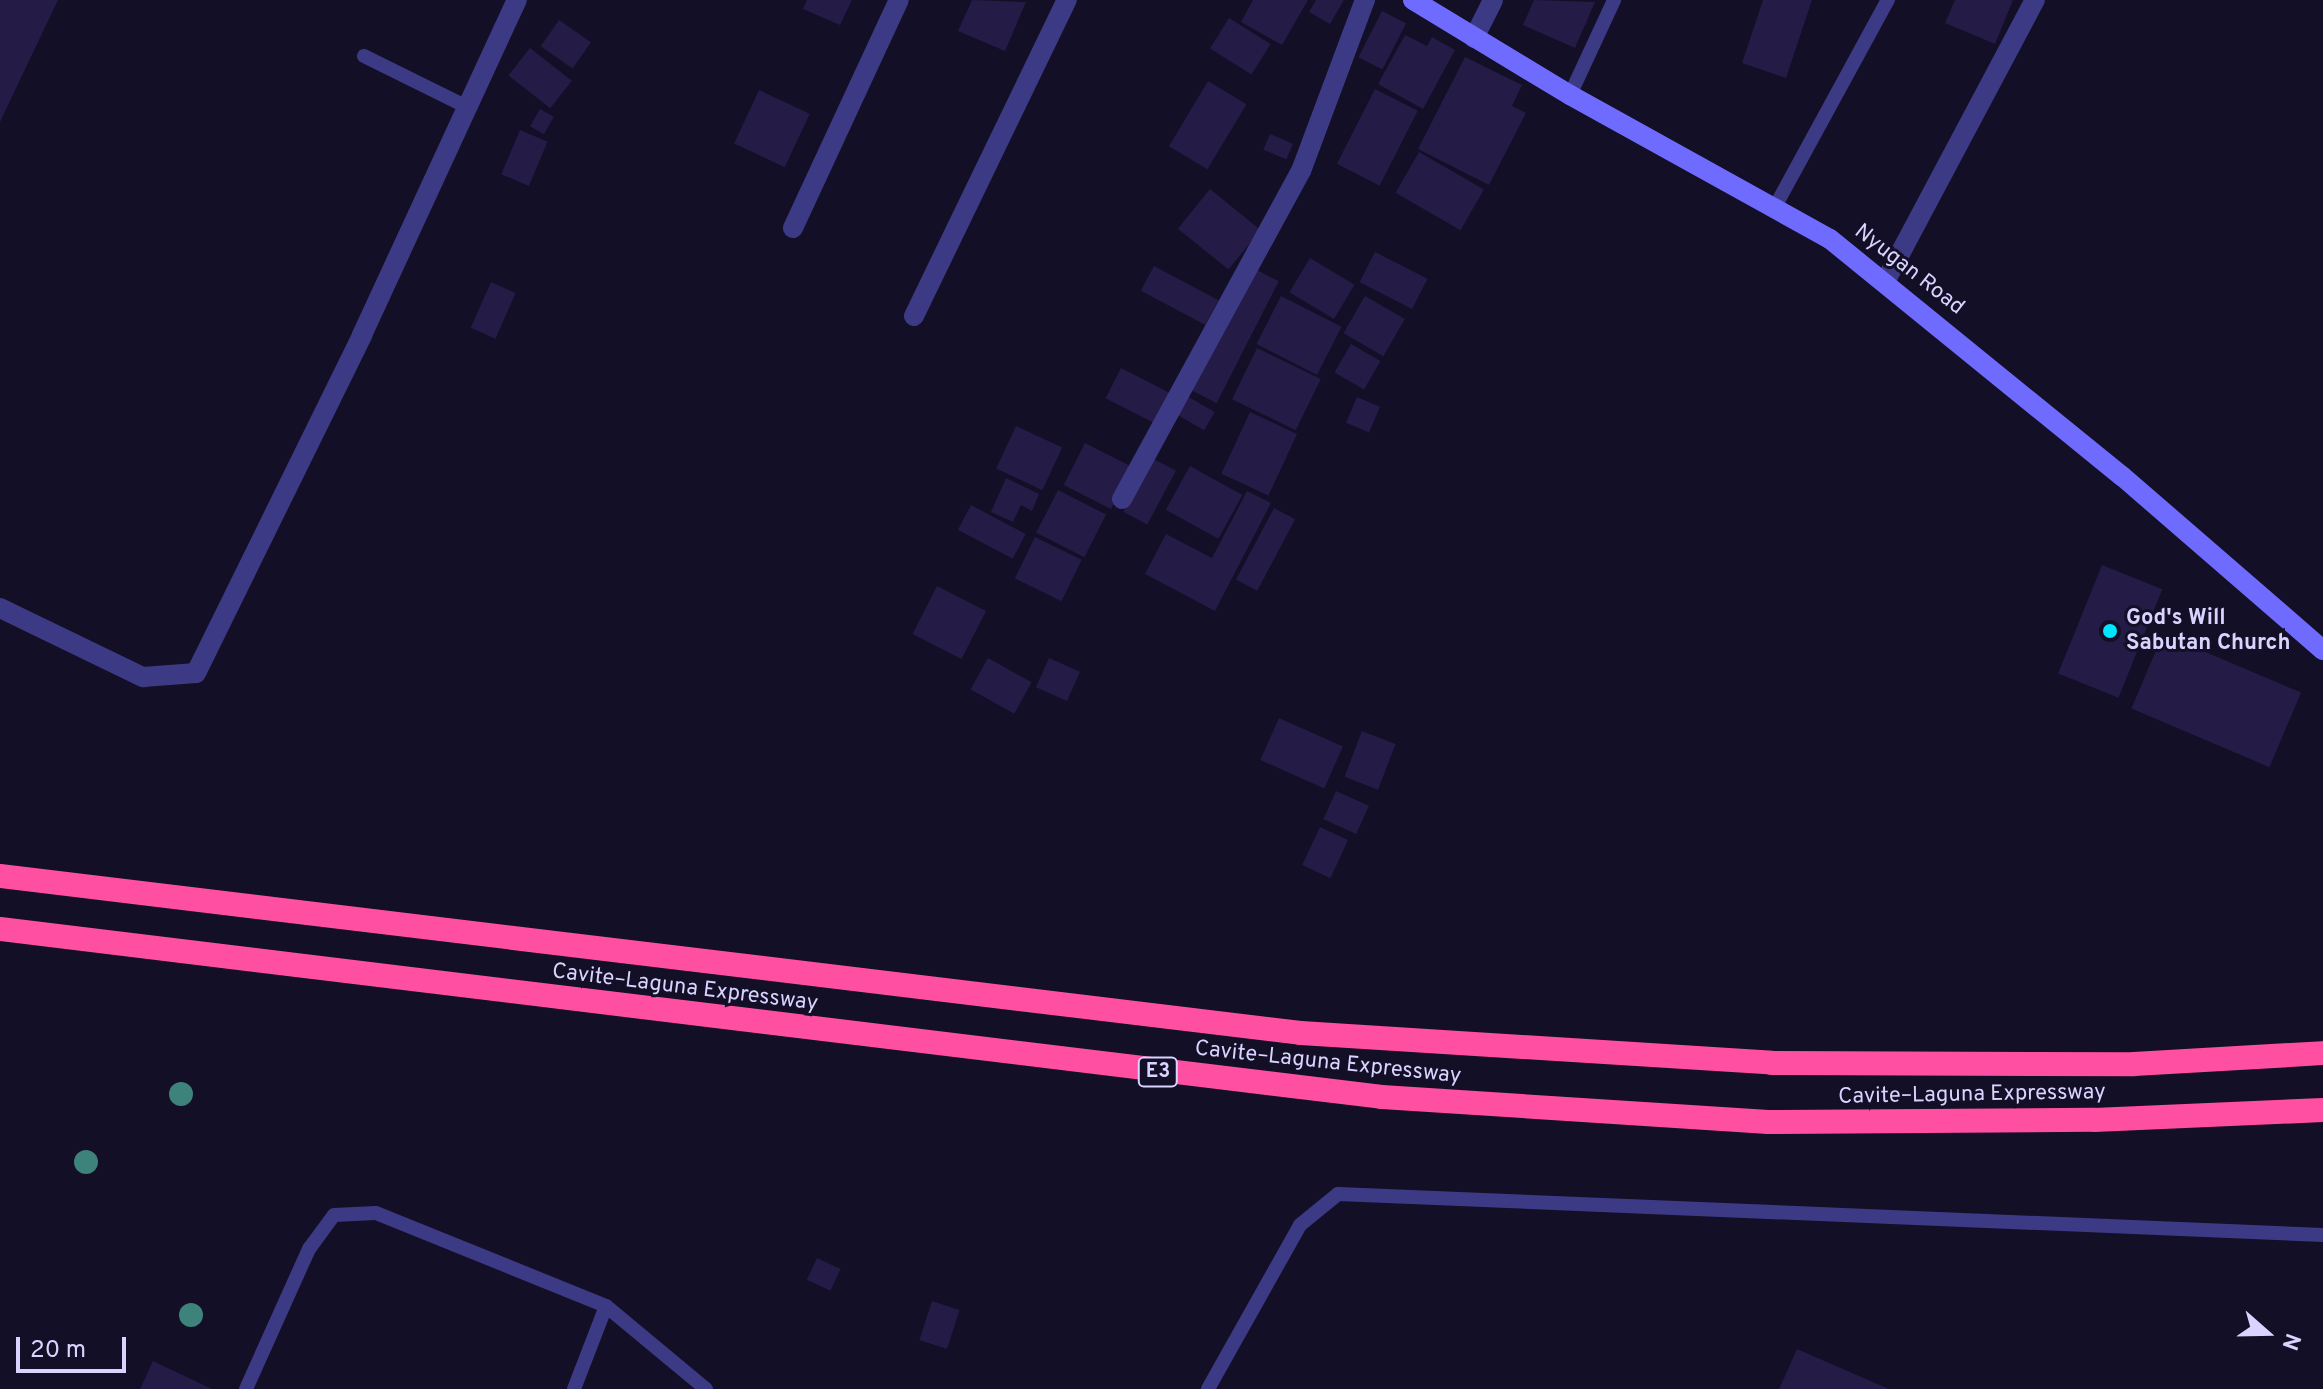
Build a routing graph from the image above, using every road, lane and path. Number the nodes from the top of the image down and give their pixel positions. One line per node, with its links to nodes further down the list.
1 (517, 0): 13 (street)
2 (899, 0): 15 (street)
3 (1067, 0): 17 (street)
4 (1365, 0): 18 (street)
5 (1413, 0): 10 (main road, Nyugan Road)
6 (1493, 0): 10 (street)
7 (1614, 0): 12 (lane)
8 (1888, 0): 14 (lane)
9 (2035, 0): 16 (street)
10 (1474, 38): 12 (main road, Nyugan Road)
11 (364, 56): 13 (lane)
12 (1570, 95): 14 (main road, Nyugan Road)
13 (467, 107): 19 (street)
14 (1776, 205): 16 (main road, Nyugan Road)
15 (793, 228)
16 (1886, 280): 20 (main road, Nyugan Road)
17 (914, 316)
18 (1122, 499)
19 (0, 608)
20 (2323, 650)
21 (0, 876): 23 (highway, Cavite–Laguna Expressway)
22 (0, 929): 24 (highway, Cavite–Laguna Expressway / E3)
23 (2323, 1053)
24 (2323, 1110)
25 (2323, 1235): 30 (lane)
26 (606, 1306): 27 (lane); 28 (lane); 29 (lane)
27 (246, 1389)
28 (574, 1389)
29 (706, 1389)
30 (1208, 1389)

